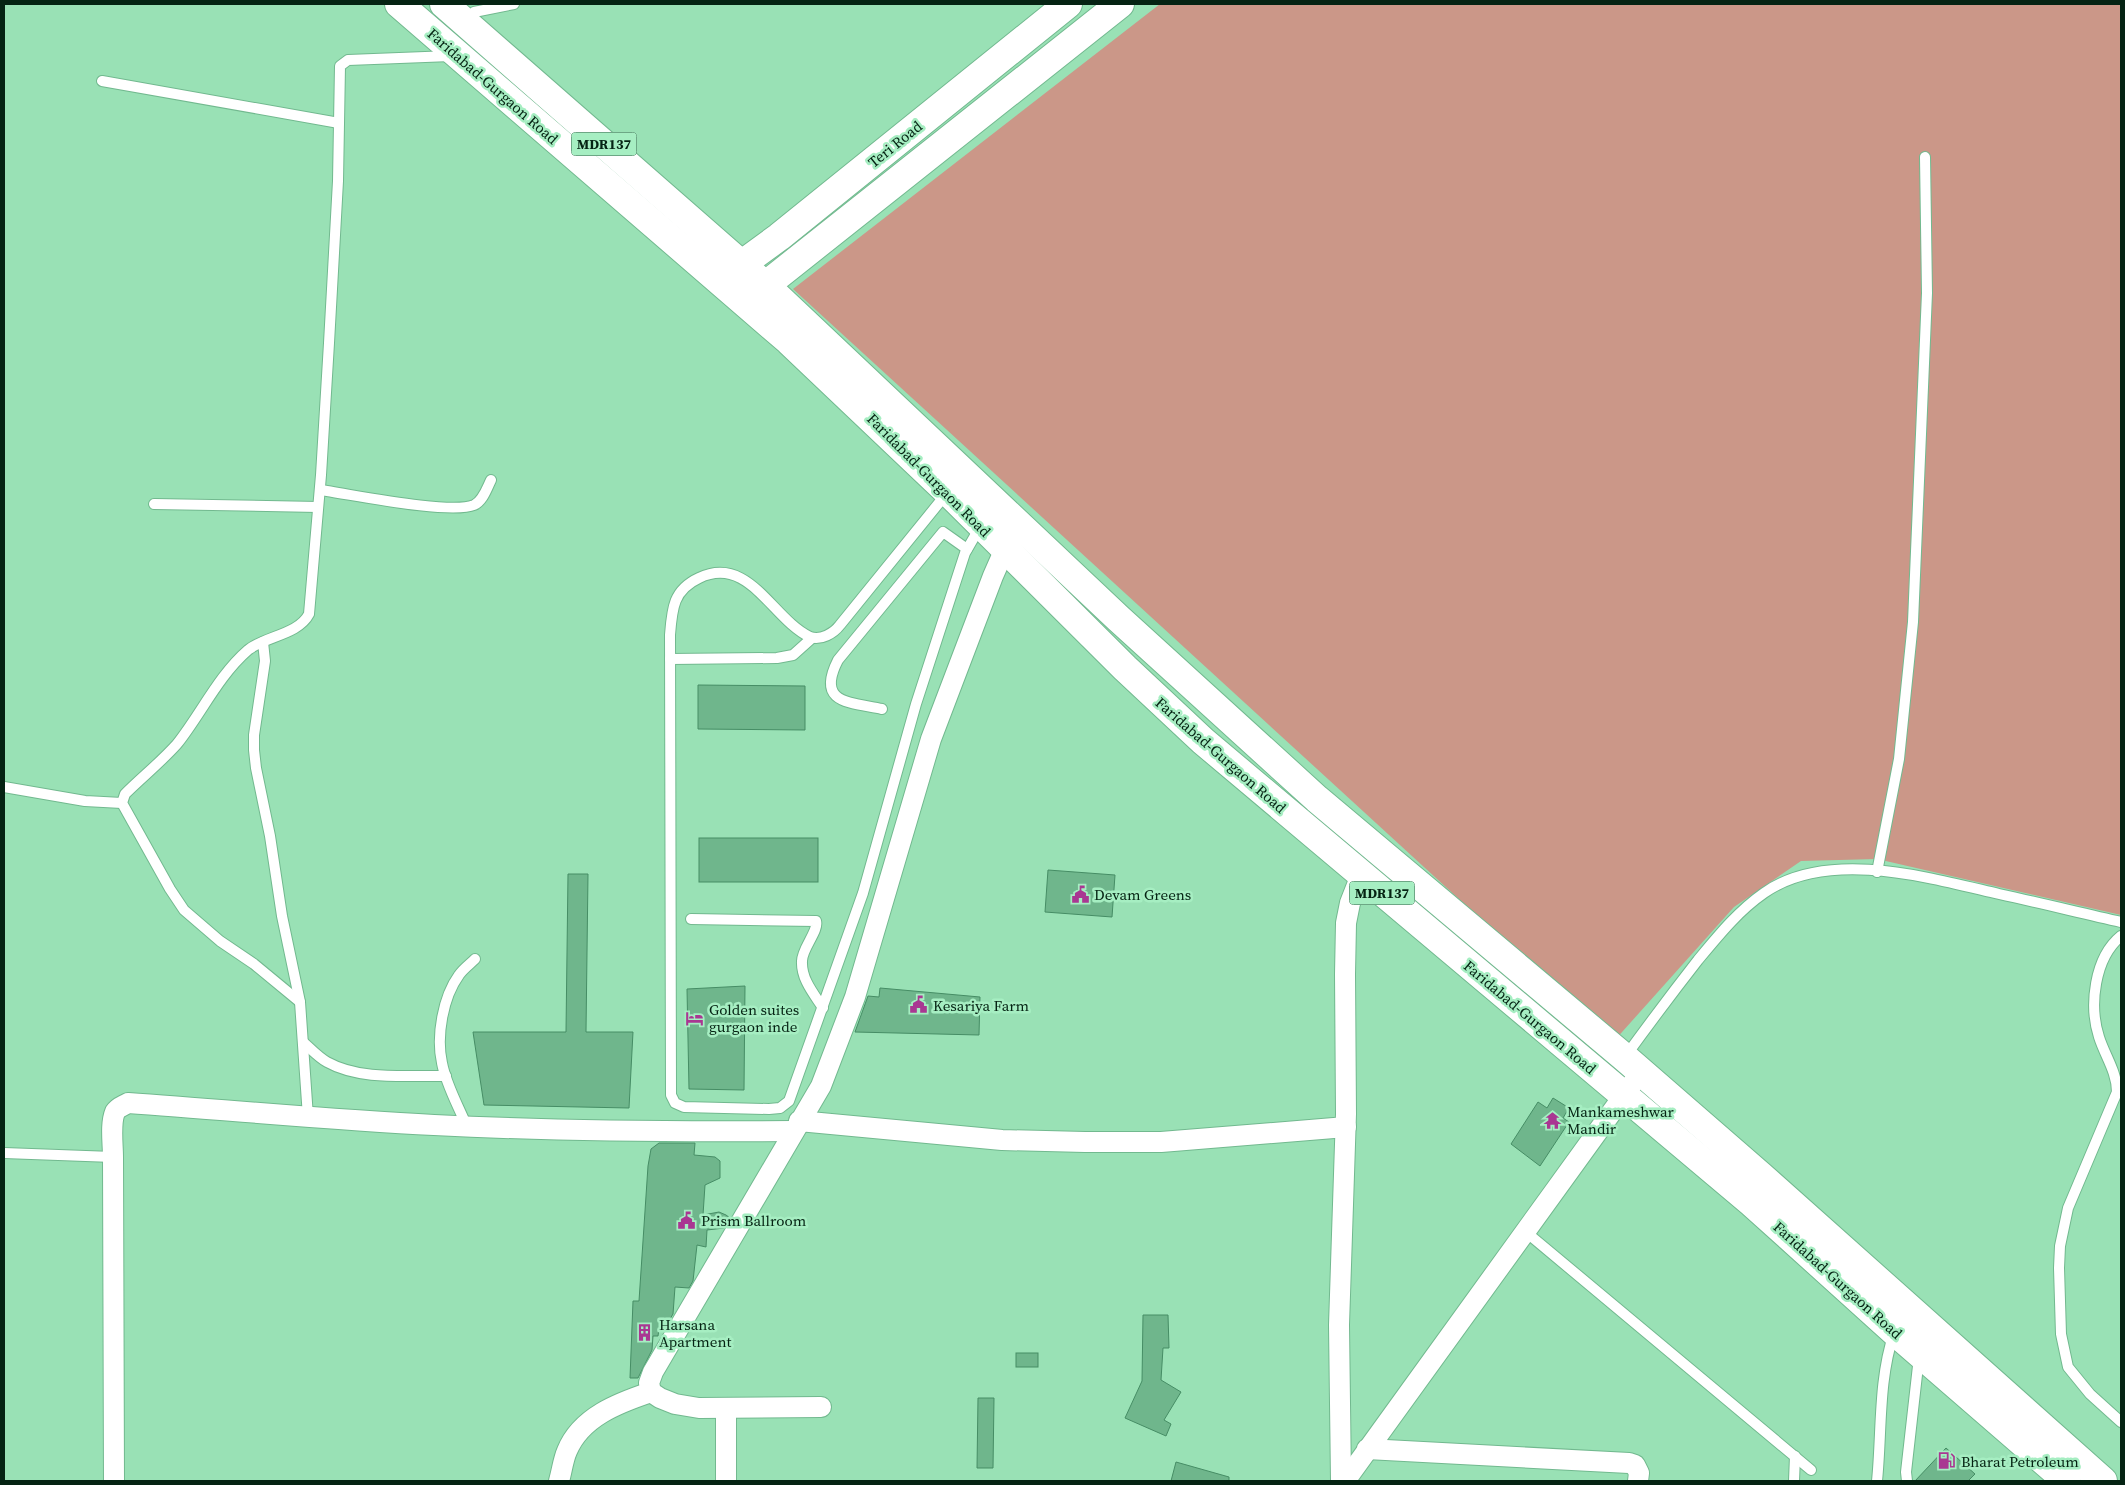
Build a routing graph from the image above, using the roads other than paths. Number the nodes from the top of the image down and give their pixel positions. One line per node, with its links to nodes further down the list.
1 (398, 4): 7 (main road, Faridabad-Gurgaon Road / MDR137)
2 (444, 4): 6 (main road, Faridabad-Gurgaon Road / MDR137)
3 (514, 4): 6 (lane)
4 (1068, 4): 11 (main road, Teri Road)
5 (1120, 4): 13 (main road)
6 (474, 15): 11 (main road, Faridabad-Gurgaon Road / MDR137)
7 (458, 56): 9 (lane); 12 (main road, Faridabad-Gurgaon Road / MDR137)
8 (102, 81): 9 (lane)
9 (338, 123): 16 (lane)
10 (1926, 157): 28 (lane)
11 (742, 265): 12 (main road, Teri Road); 13 (main road, Faridabad-Gurgaon Road / MDR137)
12 (719, 280): 14 (main road, Faridabad-Gurgaon Road / MDR137)
13 (765, 285): 14 (main road); 37 (main road, Faridabad-Gurgaon Road / MDR137)
14 (745, 302): 17 (main road, Faridabad-Gurgaon Road / MDR137)
15 (491, 480): 16 (lane)
16 (320, 490): 19 (lane)
17 (948, 492): 20 (main road, Faridabad-Gurgaon Road / MDR137); 22 (lane)
18 (154, 504): 19 (lane)
19 (318, 507): 23 (lane)
20 (974, 538): 21 (main road, Faridabad-Gurgaon Road / MDR137); 25 (lane); 35 (lane)
21 (1004, 550): 29 (main road, Faridabad-Gurgaon Road / MDR137); 41 (street)
22 (812, 638): 24 (lane); 24 (lane)
23 (263, 642): 27 (lane); 34 (lane)
24 (670, 659): 35 (lane)
25 (882, 708)
26 (4, 787): 27 (lane)
27 (122, 803): 34 (lane)
28 (1877, 872): 31 (lane); 37 (lane)
29 (1361, 875): 39 (main road, Faridabad-Gurgaon Road / MDR137); 43 (street)
30 (691, 919): 35 (lane)
31 (2121, 922)
32 (2121, 936): 52 (lane)
33 (475, 959): 38 (lane)
34 (300, 1002): 36 (lane)
35 (823, 1008)
36 (303, 1042): 38 (lane); 40 (lane)
37 (1632, 1065): 39 (street); 65 (main road, Faridabad-Gurgaon Road / MDR137)
38 (446, 1076): 42 (lane)
39 (1625, 1096): 46 (street); 47 (main road, Faridabad-Gurgaon Road / MDR137)
40 (308, 1117): 42 (street); 45 (street)
41 (796, 1126): 42 (street); 43 (street); 49 (street)
42 (467, 1127)
43 (1346, 1128): 59 (street)
44 (4, 1153): 45 (lane)
45 (113, 1157): 56 (street)
46 (1526, 1232): 53 (street); 54 (lane)
47 (1895, 1332): 48 (main road, Faridabad-Gurgaon Road / MDR137); 62 (lane)
48 (1919, 1354): 63 (lane); 64 (main road, Faridabad-Gurgaon Road / MDR137)
49 (651, 1392): 51 (street); 57 (street)
50 (821, 1407): 51 (street)
51 (726, 1408): 58 (street)
52 (2121, 1422)
53 (1367, 1449): 59 (street); 60 (street)
54 (1795, 1456): 55 (lane); 61 (lane)
55 (1811, 1470)
56 (114, 1481)
57 (559, 1481)
58 (726, 1481)
59 (1343, 1481)
60 (1638, 1481)
61 (1794, 1481)
62 (1877, 1481)
63 (1907, 1481)
64 (2067, 1481)
65 (2103, 1481)

